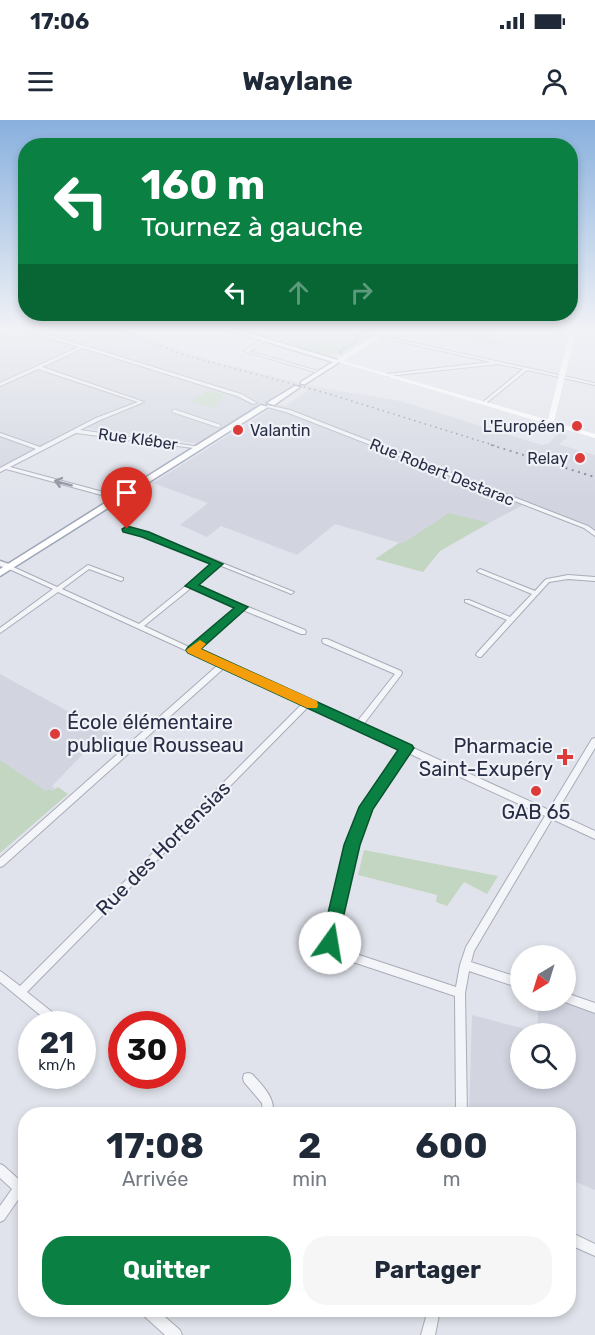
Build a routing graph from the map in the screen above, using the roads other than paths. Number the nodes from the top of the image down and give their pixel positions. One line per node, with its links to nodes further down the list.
1 (96, 387): 12 (street)
2 (212, 387): 8 (street, Rue Robert Destarac)
3 (297, 387): 8 (main road)
4 (427, 387): 7 (main road)
5 (505, 387): 7 (street)
6 (560, 387): 10 (main road)
7 (485, 404): 10 (main road)
8 (263, 405): 15 (main road); 20 (street, Rue Robert Destarac)
9 (174, 411): 11 (street)
10 (551, 423): 14 (main road)
11 (219, 426)
12 (75, 431): 15 (street, Rue Kléber); 16 (street)
13 (0, 434): 16 (street)
14 (595, 436)
15 (201, 448): 18 (main road)
16 (40, 449): 17 (street)
17 (3, 468): 18 (street, one-way to 17)
18 (120, 498): 22 (main road)
19 (127, 529): 21 (street)
20 (595, 534)
21 (218, 564): 26 (street); 28 (street)
22 (3, 568): 27 (street)
23 (480, 571): 29 (street)
24 (118, 578): 27 (street)
25 (595, 579): 29 (street)
26 (191, 586): 31 (street); 33 (street)
27 (57, 589): 33 (street); 34 (street)
28 (291, 592)
29 (534, 593): 32 (street)
30 (467, 602): 32 (street)
31 (242, 607): 35 (street); 37 (street)
32 (510, 619): 38 (street)
33 (140, 627): 37 (street)
34 (0, 631)
35 (303, 632)
36 (325, 641): 41 (street)
37 (193, 650): 39 (street)
38 (478, 655)
39 (224, 664): 40 (street); 46 (street)
40 (307, 702): 41 (street); 50 (street, Rue des Hortensias)
41 (358, 726): 43 (street)
42 (595, 741): 44 (street)
43 (407, 748): 44 (street); 51 (street)
44 (551, 815): 45 (street); 47 (street)
45 (595, 835)
46 (0, 862)
47 (465, 965): 49 (street); 51 (street)
48 (0, 976): 50 (street)
49 (510, 981)
50 (20, 993): 54 (street)
51 (460, 993): 57 (street)
52 (576, 1001): 53 (street)
53 (595, 1008)
54 (42, 1011)
55 (248, 1078): 56 (street)
56 (269, 1107)
57 (462, 1107)
58 (0, 1170): 59 (street)
59 (18, 1187)
60 (18, 1196): 61 (street)
61 (0, 1216)
62 (576, 1242): 63 (street)
63 (595, 1250)
64 (159, 1317): 66 (street)
65 (432, 1317): 67 (street)
66 (175, 1335)
67 (428, 1335)

